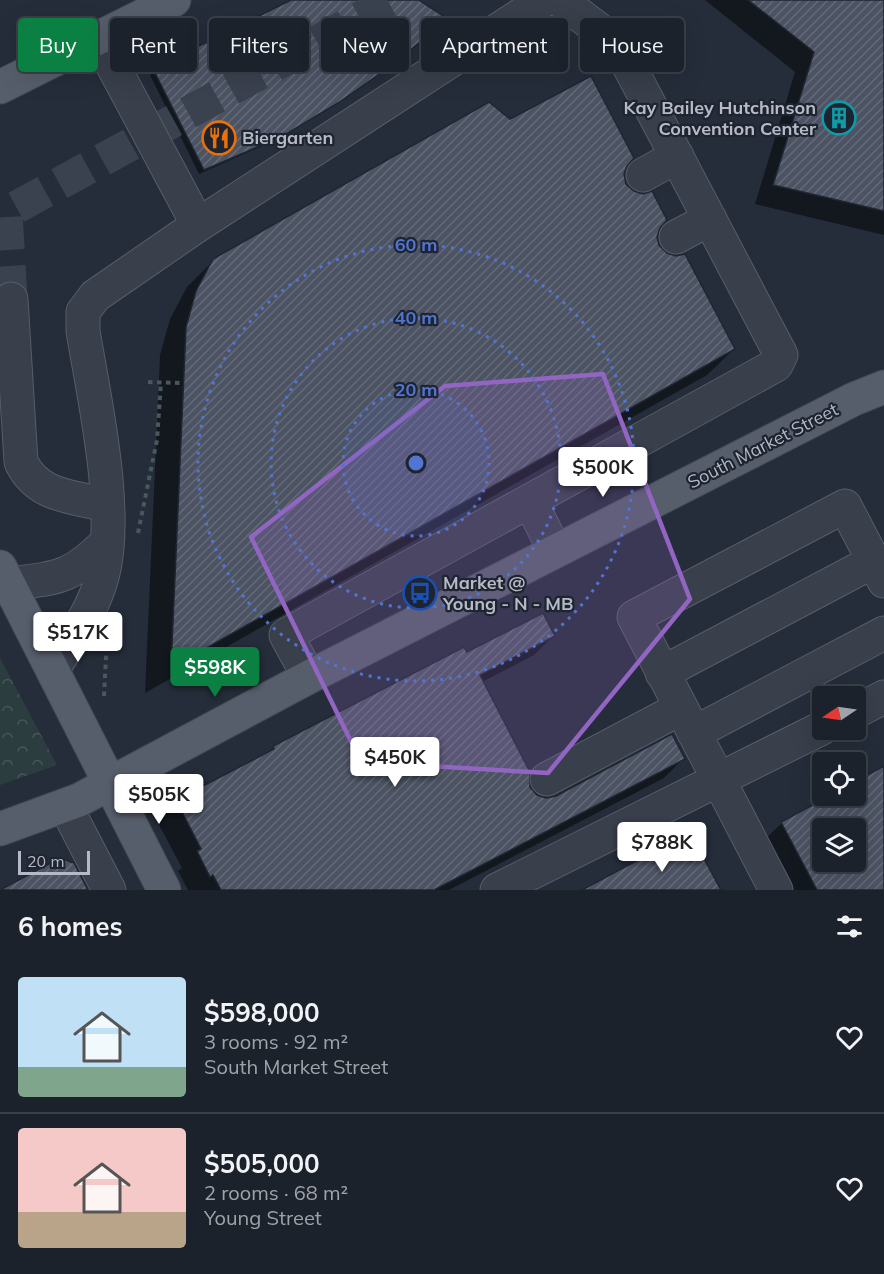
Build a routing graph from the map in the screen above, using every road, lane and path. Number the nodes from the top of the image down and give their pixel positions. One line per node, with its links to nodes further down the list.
1 (174, 0): 4 (main road)
2 (543, 0): 10 (lane)
3 (560, 0): 7 (lane)
4 (98, 38): 10 (lane)
5 (30, 72): 6 (main road)
6 (0, 87)
7 (677, 156): 8 (lane); 9 (lane)
8 (643, 175)
9 (710, 219): 11 (lane); 16 (lane)
10 (198, 225): 17 (lane)
11 (676, 237)
12 (10, 299): 17 (lane)
13 (148, 382): 14 (path)
14 (183, 383)
15 (884, 387): 19 (main road, South Market Street)
16 (530, 501): 19 (lane); 25 (lane)
17 (106, 505): 18 (lane)
18 (107, 542): 21 (lane); 23 (lane)
19 (555, 551): 25 (main road, South Market Street)
20 (879, 571): 24 (lane); 24 (lane)
21 (4, 575): 23 (main road)
22 (884, 633): 28 (lane)
23 (53, 669): 32 (main road)
24 (662, 673): 28 (lane)
25 (309, 677): 32 (main road, South Market Street)
26 (884, 697): 27 (lane)
27 (866, 706)
28 (688, 721): 30 (lane); 31 (lane)
29 (812, 733): 31 (lane)
30 (547, 779)
31 (718, 779): 37 (lane); 38 (lane)
32 (110, 784): 33 (main road, South Market Street); 36 (main road)
33 (66, 807): 34 (main road, South Market Street); 35 (lane)
34 (0, 829)
35 (109, 890)
36 (164, 890)
37 (497, 890)
38 (776, 890)

